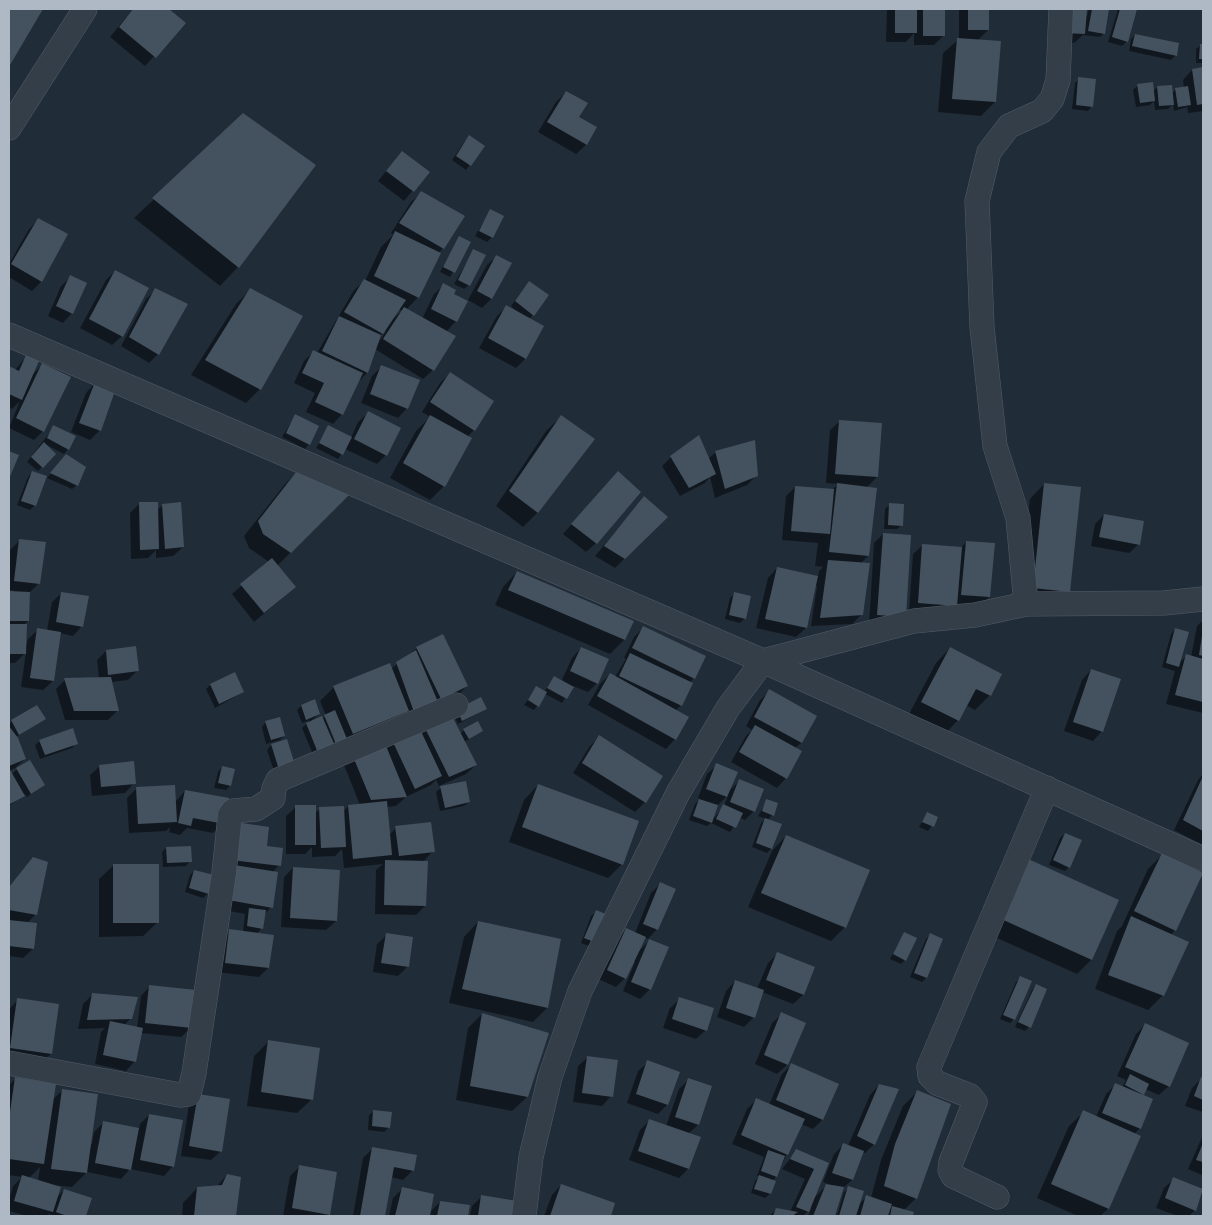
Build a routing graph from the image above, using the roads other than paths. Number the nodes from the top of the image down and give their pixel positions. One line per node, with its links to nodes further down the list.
1 (85, 9): 3 (street)
2 (1061, 9): 6 (street)
3 (9, 128)
4 (9, 335): 7 (street)
5 (1203, 599): 6 (street)
6 (1026, 604): 7 (street)
7 (763, 662): 9 (street); 13 (street)
8 (456, 705): 11 (street)
9 (1047, 788): 10 (street); 12 (street)
10 (1203, 859)
11 (9, 1063)
12 (997, 1197)
13 (524, 1216)

